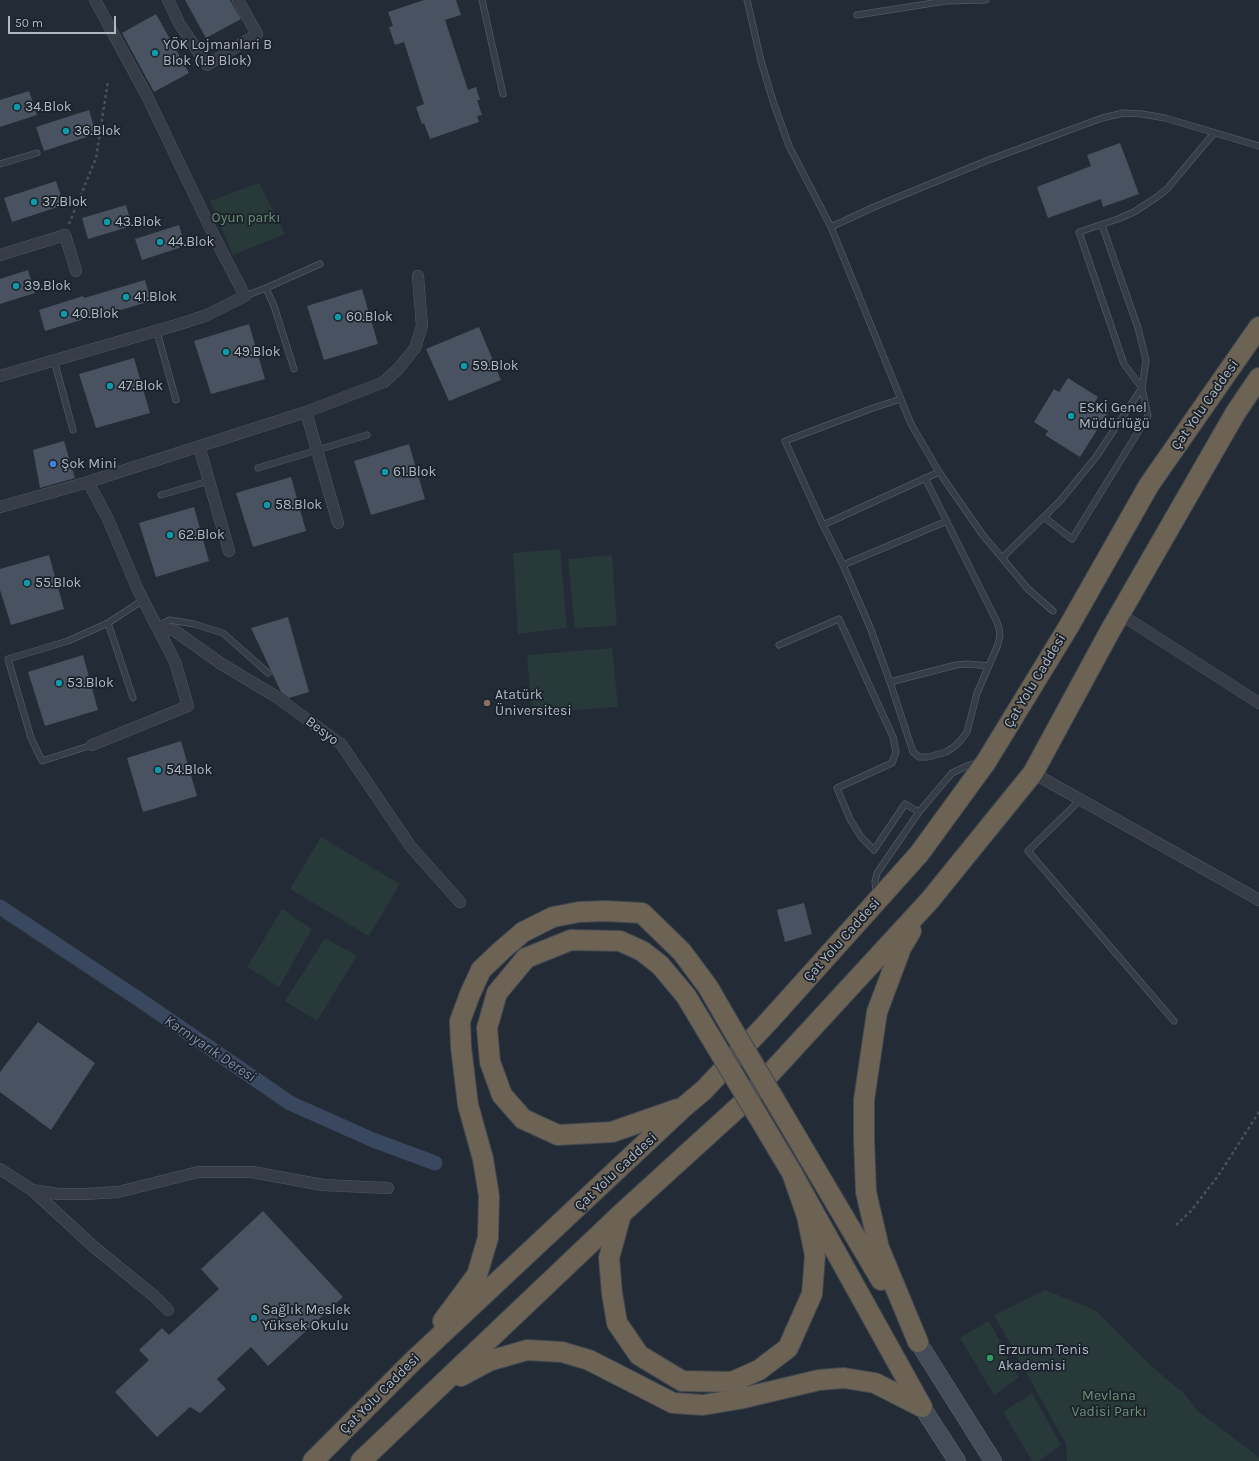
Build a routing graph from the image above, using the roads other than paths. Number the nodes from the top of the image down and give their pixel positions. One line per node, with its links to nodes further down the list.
1 (96, 0): 22 (street)
2 (168, 0): 3 (street)
3 (238, 0)
4 (482, 0): 10 (lane)
5 (747, 0): 16 (lane)
6 (986, 0): 7 (lane)
7 (946, 1): 8 (lane)
8 (926, 2): 9 (lane)
9 (857, 15)
10 (503, 94)
11 (1214, 133): 12 (lane); 15 (lane); 16 (lane)
12 (1259, 146)
13 (37, 153): 14 (lane)
14 (0, 164)
15 (1102, 225): 29 (lane); 29 (lane)
16 (831, 227): 30 (lane)
17 (0, 255): 19 (street)
18 (320, 264): 21 (lane)
19 (76, 271)
20 (418, 276): 32 (street)
21 (266, 288): 22 (lane); 26 (lane)
22 (245, 296): 24 (street)
23 (1259, 328): 63 (highway, Çat Yolu Caddesi)
24 (157, 332): 25 (street); 31 (lane)
25 (54, 360): 27 (street); 33 (lane)
26 (294, 369)
27 (0, 376)
28 (1259, 378): 53 (highway, Çat Yolu Caddesi)
29 (1142, 388): 44 (lane); 44 (lane)
30 (901, 399): 38 (lane); 47 (lane)
31 (176, 400)
32 (306, 412): 35 (street); 36 (street)
33 (73, 430)
34 (367, 435): 36 (lane)
35 (199, 446): 40 (street); 41 (street)
36 (317, 450): 37 (lane); 46 (street)
37 (258, 468)
38 (939, 472): 39 (lane); 49 (lane)
39 (925, 478): 45 (lane); 47 (lane)
40 (210, 480): 42 (lane); 48 (street)
41 (88, 482): 43 (street); 51 (street)
42 (161, 495)
43 (0, 507)
44 (1044, 517): 49 (lane)
45 (946, 521): 50 (lane); 57 (lane)
46 (338, 523)
47 (823, 525): 50 (lane)
48 (230, 550)
49 (1002, 558): 52 (lane)
50 (843, 565): 59 (lane)
51 (144, 600): 54 (lane); 55 (street)
52 (1053, 611)
53 (1120, 614): 61 (street); 64 (highway, Çat Yolu Caddesi)
54 (108, 623): 60 (lane); 62 (lane)
55 (157, 626): 58 (lane); 62 (street); 70 (street, Besyo)
56 (779, 645): 66 (lane)
57 (989, 666): 59 (lane); 59 (lane)
58 (268, 673)
59 (890, 682)
60 (133, 698)
61 (1259, 703)
62 (92, 745)
63 (986, 762): 66 (lane); 67 (highway, Çat Yolu Caddesi)
64 (1033, 773): 65 (street); 68 (highway, Çat Yolu Caddesi)
65 (1080, 800): 69 (street); 71 (lane)
66 (920, 812): 67 (lane)
67 (878, 900): 72 (highway, Çat Yolu Caddesi)
68 (930, 900): 77 (highway, Çat Yolu Caddesi); 79 (highway)
69 (1259, 900)
70 (460, 902)
71 (1174, 1021)
72 (685, 1106): 74 (highway, bridge); 80 (highway, Çat Yolu Caddesi)
73 (0, 1169): 76 (street)
74 (792, 1173): 77 (highway); 82 (highway)
75 (388, 1188): 76 (street)
76 (32, 1190): 78 (street)
77 (621, 1214): 81 (highway, Çat Yolu Caddesi)
78 (168, 1310)
79 (918, 1342): 80 (highway, bridge); 86 (street)
80 (414, 1361): 83 (highway, Çat Yolu Caddesi)
81 (436, 1390): 82 (highway); 84 (highway, Çat Yolu Caddesi)
82 (922, 1407): 85 (street)
83 (313, 1461)
84 (361, 1461)
85 (957, 1461)
86 (993, 1461)

